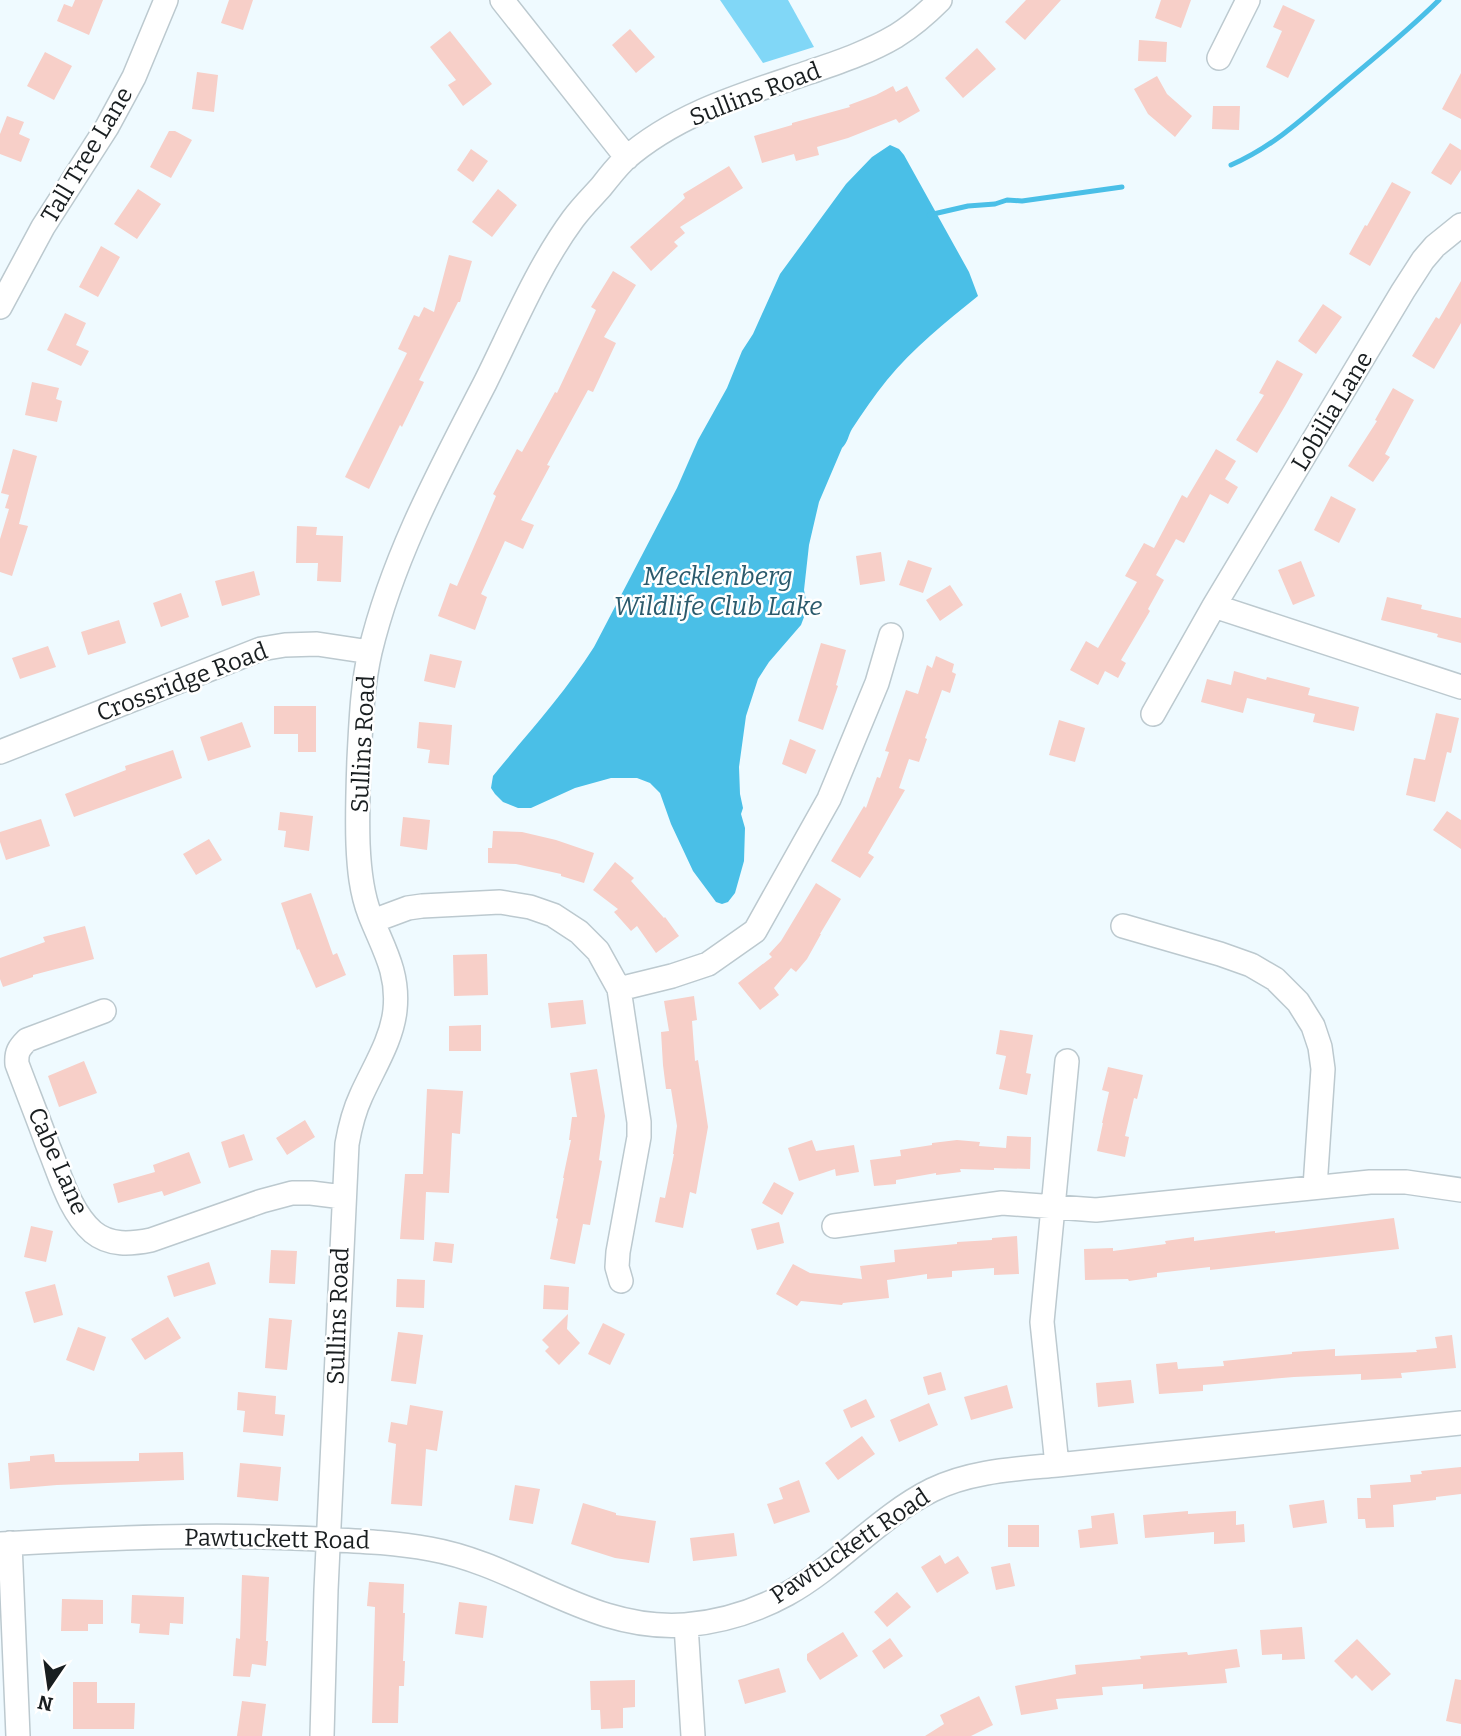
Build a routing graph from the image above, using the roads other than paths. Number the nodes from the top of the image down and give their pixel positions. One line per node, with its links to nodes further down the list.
1 (166, 0): 8 (street, Tall Tree Lane)
2 (502, 0): 6 (street)
3 (940, 0): 6 (street, Sullins Road)
4 (1248, 0): 5 (street)
5 (1219, 58)
6 (627, 158): 11 (street, Sullins Road)
7 (1461, 225): 9 (street, Lobilia Lane)
8 (0, 307)
9 (1214, 607): 12 (street); 13 (street, Lobilia Lane)
10 (891, 635): 17 (street)
11 (370, 652): 14 (street, Crossridge Road); 15 (street, Sullins Road)
12 (1461, 687)
13 (1153, 714)
14 (0, 752)
15 (373, 921): 17 (street); 22 (street, Sullins Road)
16 (1123, 926): 20 (street)
17 (620, 989): 25 (street)
18 (104, 1011): 22 (street, Cabe Lane)
19 (1067, 1061): 23 (street)
20 (1315, 1187): 21 (street); 23 (street)
21 (1461, 1190)
22 (343, 1197): 28 (street, Sullins Road)
23 (1053, 1207): 24 (street); 27 (street)
24 (834, 1226)
25 (621, 1281)
26 (1461, 1423): 27 (street, Pawtuckett Road)
27 (1057, 1465): 30 (street, Pawtuckett Road)
28 (328, 1539): 29 (street, Pawtuckett Road); 30 (street, Pawtuckett Road); 32 (street, Sullins Road)
29 (5, 1543): 31 (street)
30 (686, 1625): 33 (street)
31 (18, 1736)
32 (322, 1736)
33 (693, 1736)

